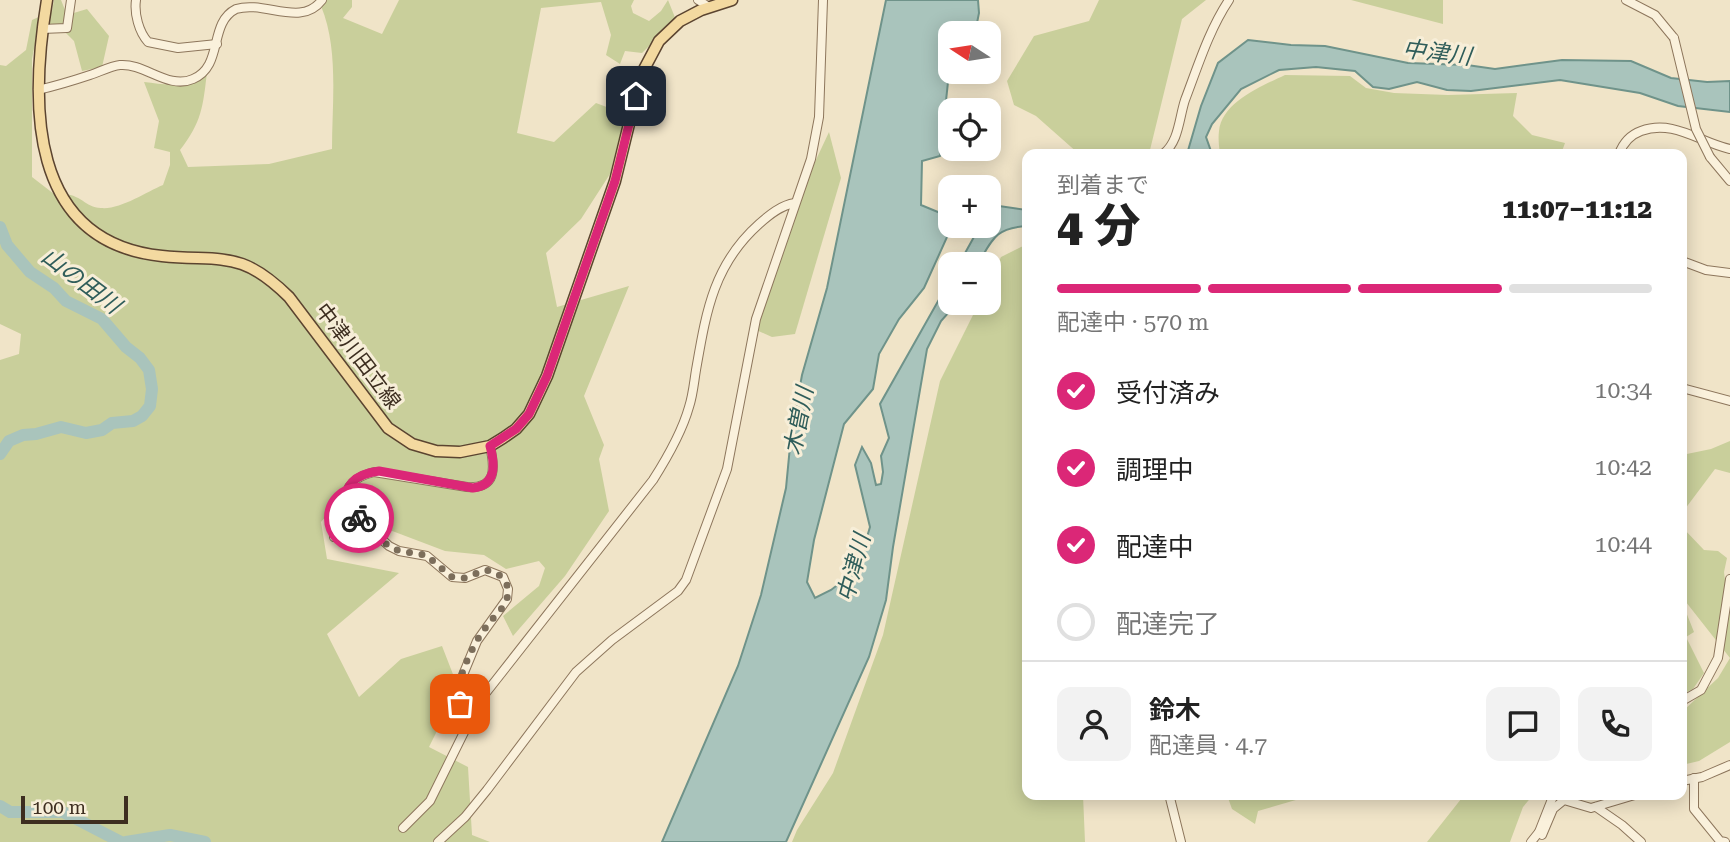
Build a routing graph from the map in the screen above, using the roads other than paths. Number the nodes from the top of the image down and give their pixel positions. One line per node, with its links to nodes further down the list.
1 (47, 0): 11 (main road, 中津川田立線)
2 (71, 0): 11 (street)
3 (136, 0): 12 (street)
4 (322, 0): 12 (street)
5 (698, 0): 10 (street)
6 (732, 0): 10 (main road, 中津川田立線)
7 (823, 0): 18 (street)
8 (1228, 0): 14 (street)
9 (1626, 0): 17 (street, bridge)
10 (709, 7): 23 (main road, 中津川田立線)
11 (42, 29): 13 (main road, 中津川田立線)
12 (217, 44): 13 (street)
13 (38, 90): 23 (main road, 中津川田立線)
14 (1169, 149)
15 (1622, 149): 16 (street)
16 (1730, 149)
17 (1730, 181)
18 (795, 204): 28 (street); 38 (street)
19 (1687, 263): 20 (street)
20 (1730, 273)
21 (1687, 389): 22 (street)
22 (1730, 401)
23 (490, 446): 24 (street)
24 (347, 510): 25 (street); 28 (street)
25 (334, 537)
26 (1730, 579): 27 (street)
27 (1687, 698)
28 (473, 713): 36 (street)
29 (1730, 765): 30 (street)
30 (1694, 778): 31 (street); 42 (street)
31 (1687, 780)
32 (1170, 800): 39 (street)
33 (1552, 800): 37 (street)
34 (1619, 800): 35 (street)
35 (1596, 807): 37 (street); 41 (street)
36 (403, 828)
37 (1542, 836): 40 (street)
38 (438, 842)
39 (1181, 842)
40 (1531, 842)
41 (1641, 842)
42 (1725, 842)

